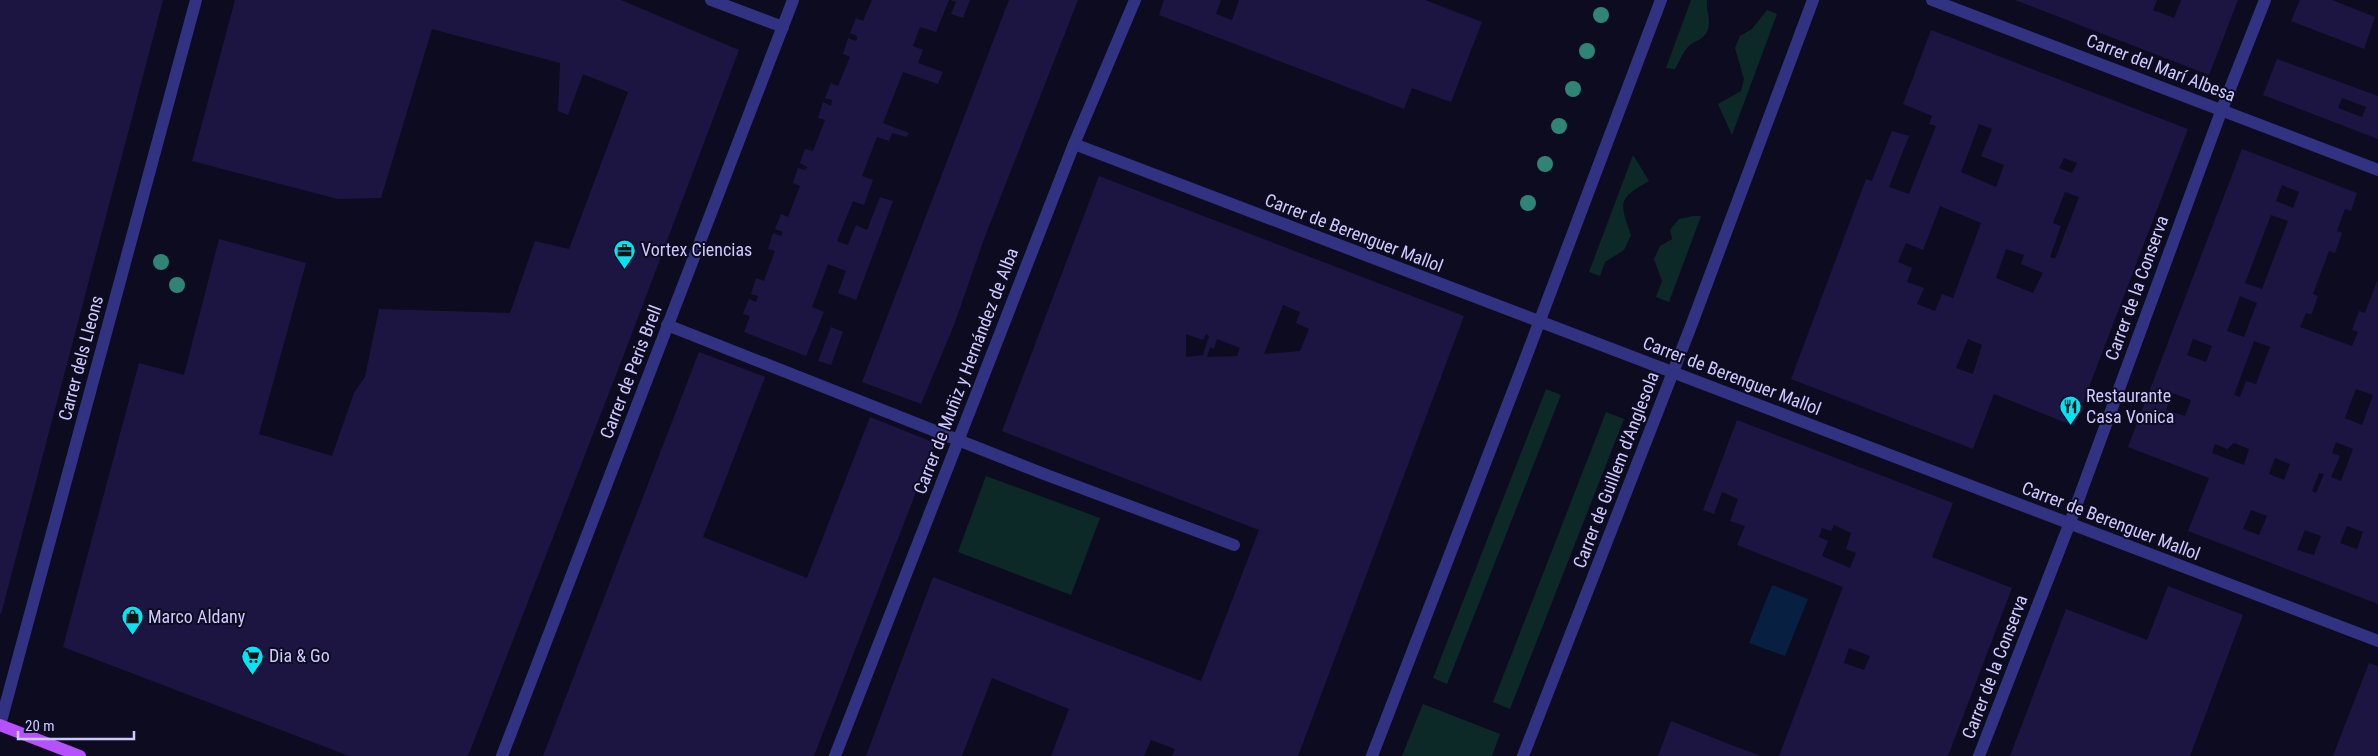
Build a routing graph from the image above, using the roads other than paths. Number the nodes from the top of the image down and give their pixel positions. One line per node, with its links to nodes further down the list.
1 (196, 0): 20 (street, Carrer dels Lleons)
2 (711, 0): 9 (street)
3 (793, 0): 9 (street, Carrer de Peris Brell)
4 (1135, 0): 11 (street, Carrer de Muñiz y Hernández de Alba)
5 (1660, 0): 13 (street)
6 (1813, 0): 15 (street, Carrer de Guillem d'Anglesola)
7 (1932, 0): 10 (street, Carrer del Marí Albesa)
8 (2265, 0): 10 (street, Carrer de la Conserva)
9 (782, 27): 14 (street, Carrer de Peris Brell)
10 (2222, 110): 12 (street, Carrer del Marí Albesa); 17 (street, Carrer de la Conserva)
11 (1074, 144): 13 (street, Carrer de Berenguer Mallol); 16 (street, Carrer de Muñiz y Hernández de Alba)
12 (2378, 170)
13 (1539, 324): 15 (street, Carrer de Berenguer Mallol); 24 (street)
14 (667, 325): 16 (street); 22 (street, Carrer de Peris Brell)
15 (1673, 372): 17 (street, Carrer de Berenguer Mallol); 25 (street, Carrer de Guillem d'Anglesola)
16 (958, 439): 18 (street); 23 (street, Carrer de Muñiz y Hernández de Alba)
17 (2069, 525): 19 (street, Carrer de Berenguer Mallol); 26 (street, Carrer de la Conserva)
18 (1234, 545)
19 (2378, 641)
20 (0, 725): 21 (main road)
21 (80, 756)
22 (502, 756)
23 (835, 756)
24 (1372, 756)
25 (1523, 756)
26 (1980, 756)

